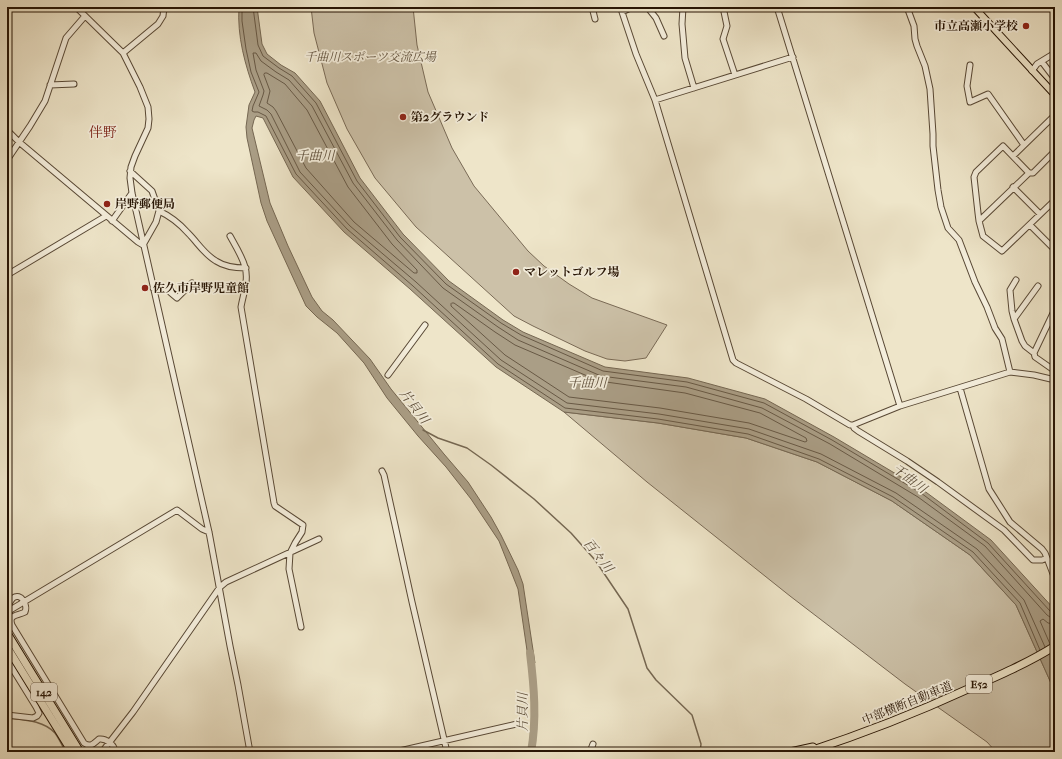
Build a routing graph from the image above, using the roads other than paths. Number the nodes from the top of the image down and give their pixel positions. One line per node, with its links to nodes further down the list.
1 (76, 7): 11 (street)
2 (164, 7): 14 (street)
3 (592, 7): 12 (street)
4 (632, 7): 26 (street)
5 (647, 7): 13 (street)
6 (683, 7): 24 (street)
7 (722, 7): 20 (street)
8 (777, 7): 16 (street)
9 (907, 7): 58 (street)
10 (974, 7): 19 (main road)
11 (85, 16): 14 (street); 23 (street)
12 (595, 19)
13 (664, 36)
14 (123, 53): 34 (street)
15 (1055, 53): 17 (street)
16 (793, 57): 20 (street); 63 (street)
17 (1042, 62): 19 (street); 21 (street)
18 (970, 64): 30 (street)
19 (1032, 71): 25 (main road)
20 (735, 75): 24 (street)
21 (1055, 79)
22 (74, 84): 23 (street)
23 (50, 85): 29 (street)
24 (694, 88): 26 (street)
25 (1055, 95)
26 (655, 100): 64 (street)
27 (1055, 115): 30 (street)
28 (7, 130): 29 (street)
29 (19, 142): 33 (street); 41 (street)
30 (1024, 145): 32 (street)
31 (1055, 151): 35 (street)
32 (1013, 156): 35 (street); 42 (street)
33 (7, 160)
34 (130, 172): 37 (street); 39 (street)
35 (1029, 173): 36 (street)
36 (1013, 187): 40 (street); 42 (street)
37 (132, 193): 43 (street); 46 (street)
38 (1055, 200): 40 (street)
39 (159, 211): 46 (street); 48 (street)
40 (1040, 214): 44 (street)
41 (106, 216): 43 (street); 49 (street)
42 (979, 220): 44 (street)
43 (112, 221): 46 (street)
44 (1030, 225): 47 (street)
45 (230, 236): 48 (street)
46 (143, 245): 53 (street)
47 (1055, 250)
48 (246, 268): 68 (street)
49 (7, 275)
50 (1016, 280): 55 (street)
51 (192, 283): 53 (street)
52 (1038, 286): 55 (street)
53 (153, 288): 66 (street)
54 (1055, 309): 57 (street)
55 (1014, 319): 57 (street)
56 (425, 325): 60 (street)
57 (1034, 353): 59 (street)
58 (1010, 372): 61 (street); 62 (street)
59 (1055, 372)
60 (388, 375)
61 (1055, 380)
62 (960, 388): 63 (street); 69 (street)
63 (900, 406): 64 (street)
64 (853, 425): 69 (street)
65 (382, 471): 84 (street)
66 (209, 532): 71 (street); 72 (street)
67 (319, 539): 68 (street)
68 (290, 553): 71 (street); 75 (street)
69 (1047, 558): 70 (street)
70 (1055, 579)
71 (220, 587): 85 (street); 91 (street)
72 (24, 602): 73 (street); 74 (street); 85 (street)
73 (7, 606)
74 (7, 612)
75 (301, 627)
76 (7, 633): 88 (highway, 142)
77 (1055, 646): 83 (highway, 中部横断自動車道 / E52)
78 (7, 647): 80 (highway, 142)
79 (7, 660): 80 (street)
80 (39, 705): 81 (street); 87 (highway, 142)
81 (7, 715)
82 (521, 724): 84 (street)
83 (850, 738): 95 (highway); 96 (highway, 中部横断自動車道 / E52); 97 (highway)
84 (444, 741): 92 (street); 93 (street)
85 (109, 743): 89 (street); 90 (street)
86 (593, 744): 94 (street)
87 (72, 752)
88 (80, 752)
89 (102, 752)
90 (115, 752)
91 (250, 752)
92 (395, 752)
93 (447, 752)
94 (590, 752)
95 (790, 752)
96 (807, 752)
97 (819, 752)

